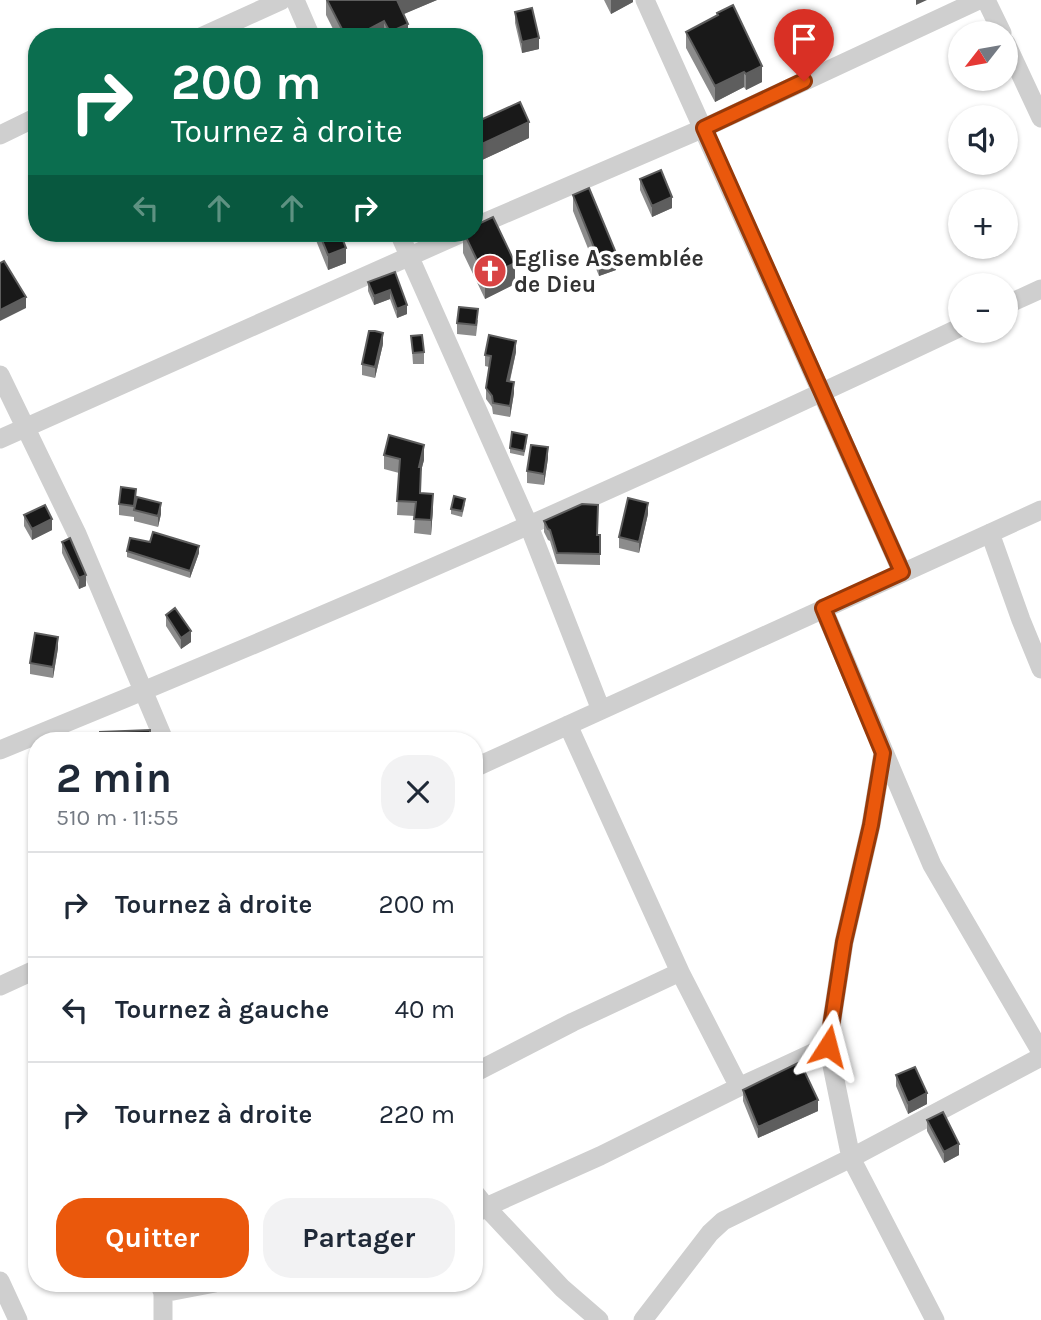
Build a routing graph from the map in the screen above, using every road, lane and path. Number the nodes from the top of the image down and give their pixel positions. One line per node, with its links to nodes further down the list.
1 (282, 0): 7 (street)
2 (295, 0): 8 (street)
3 (645, 0): 12 (street)
4 (979, 0): 12 (street)
5 (986, 0): 6 (street)
6 (996, 21)
7 (221, 28)
8 (307, 28)
9 (1018, 69): 10 (street)
10 (1041, 118)
11 (28, 121): 13 (street)
12 (704, 128): 14 (street); 22 (street)
13 (0, 135)
14 (483, 224)
15 (403, 242): 17 (street)
16 (441, 242): 17 (street)
17 (409, 256): 23 (street); 26 (street)
18 (1041, 289): 19 (street)
19 (1018, 300)
20 (948, 333): 22 (street)
21 (0, 375): 23 (street)
22 (821, 394): 26 (street); 28 (street)
23 (26, 428): 24 (street); 31 (street)
24 (0, 439)
25 (1041, 510): 27 (street)
26 (529, 526): 31 (street); 32 (street)
27 (990, 533): 28 (street); 30 (street)
28 (902, 572): 29 (street)
29 (823, 608): 32 (street); 38 (street)
30 (1041, 669)
31 (144, 691): 34 (street); 35 (street)
32 (601, 710): 33 (street)
33 (568, 725): 39 (street); 40 (street)
34 (44, 732)
35 (161, 732)
36 (28, 739): 37 (street)
37 (0, 750)
38 (883, 753): 43 (street); 44 (street)
39 (483, 764)
40 (680, 972): 45 (street); 46 (street)
41 (28, 978): 42 (street)
42 (0, 986)
43 (828, 1046): 46 (street); 47 (street)
44 (1041, 1054): 47 (street)
45 (483, 1068)
46 (739, 1087): 48 (street)
47 (851, 1158): 55 (street); 56 (street)
48 (483, 1202)
49 (483, 1209): 54 (street)
50 (0, 1281): 52 (street)
51 (161, 1292): 53 (street)
52 (18, 1320)
53 (163, 1320)
54 (600, 1320)
55 (643, 1320)
56 (934, 1320)

